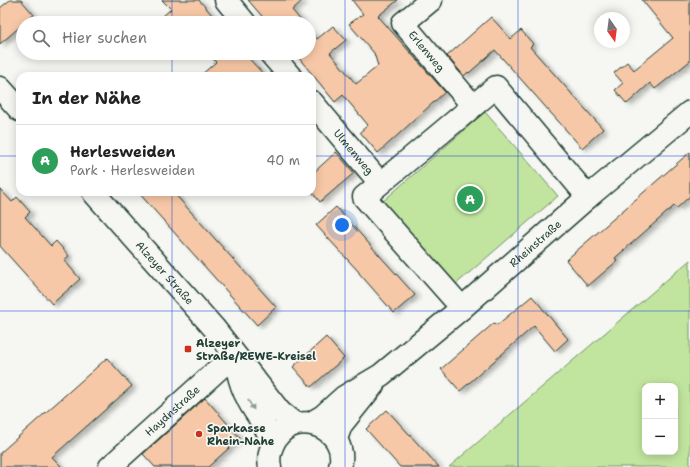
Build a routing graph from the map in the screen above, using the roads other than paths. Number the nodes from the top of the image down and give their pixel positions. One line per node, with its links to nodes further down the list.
1 (226, 0): 3 (street)
2 (431, 0): 8 (street, Erlenweg)
3 (239, 16)
4 (276, 60): 5 (street)
5 (287, 72)
6 (0, 88): 7 (street)
7 (16, 106)
8 (474, 106): 11 (street); 13 (street)
9 (316, 107): 11 (street, Ulmenweg)
10 (690, 112): 13 (street, Rheinstraße)
11 (380, 183): 14 (street)
12 (97, 196): 15 (street, Alzeyer Straße)
13 (588, 197): 14 (street, Rheinstraße)
14 (462, 308): 16 (street, Rheinstraße)
15 (234, 355): 17 (street, Alzeyer Straße); 19 (street, Alzeyer Straße, one-way to 19); 21 (street, Haydnstraße)
16 (381, 375): 17 (street, Rheinstraße); 18 (street, Rheinstraße)
17 (303, 424): 18 (street, Alzeyer Straße); 19 (street, Rheinstraße)
18 (336, 440): 20 (street)
19 (272, 445): 22 (street)
20 (341, 466)
21 (110, 467)
22 (270, 467)

